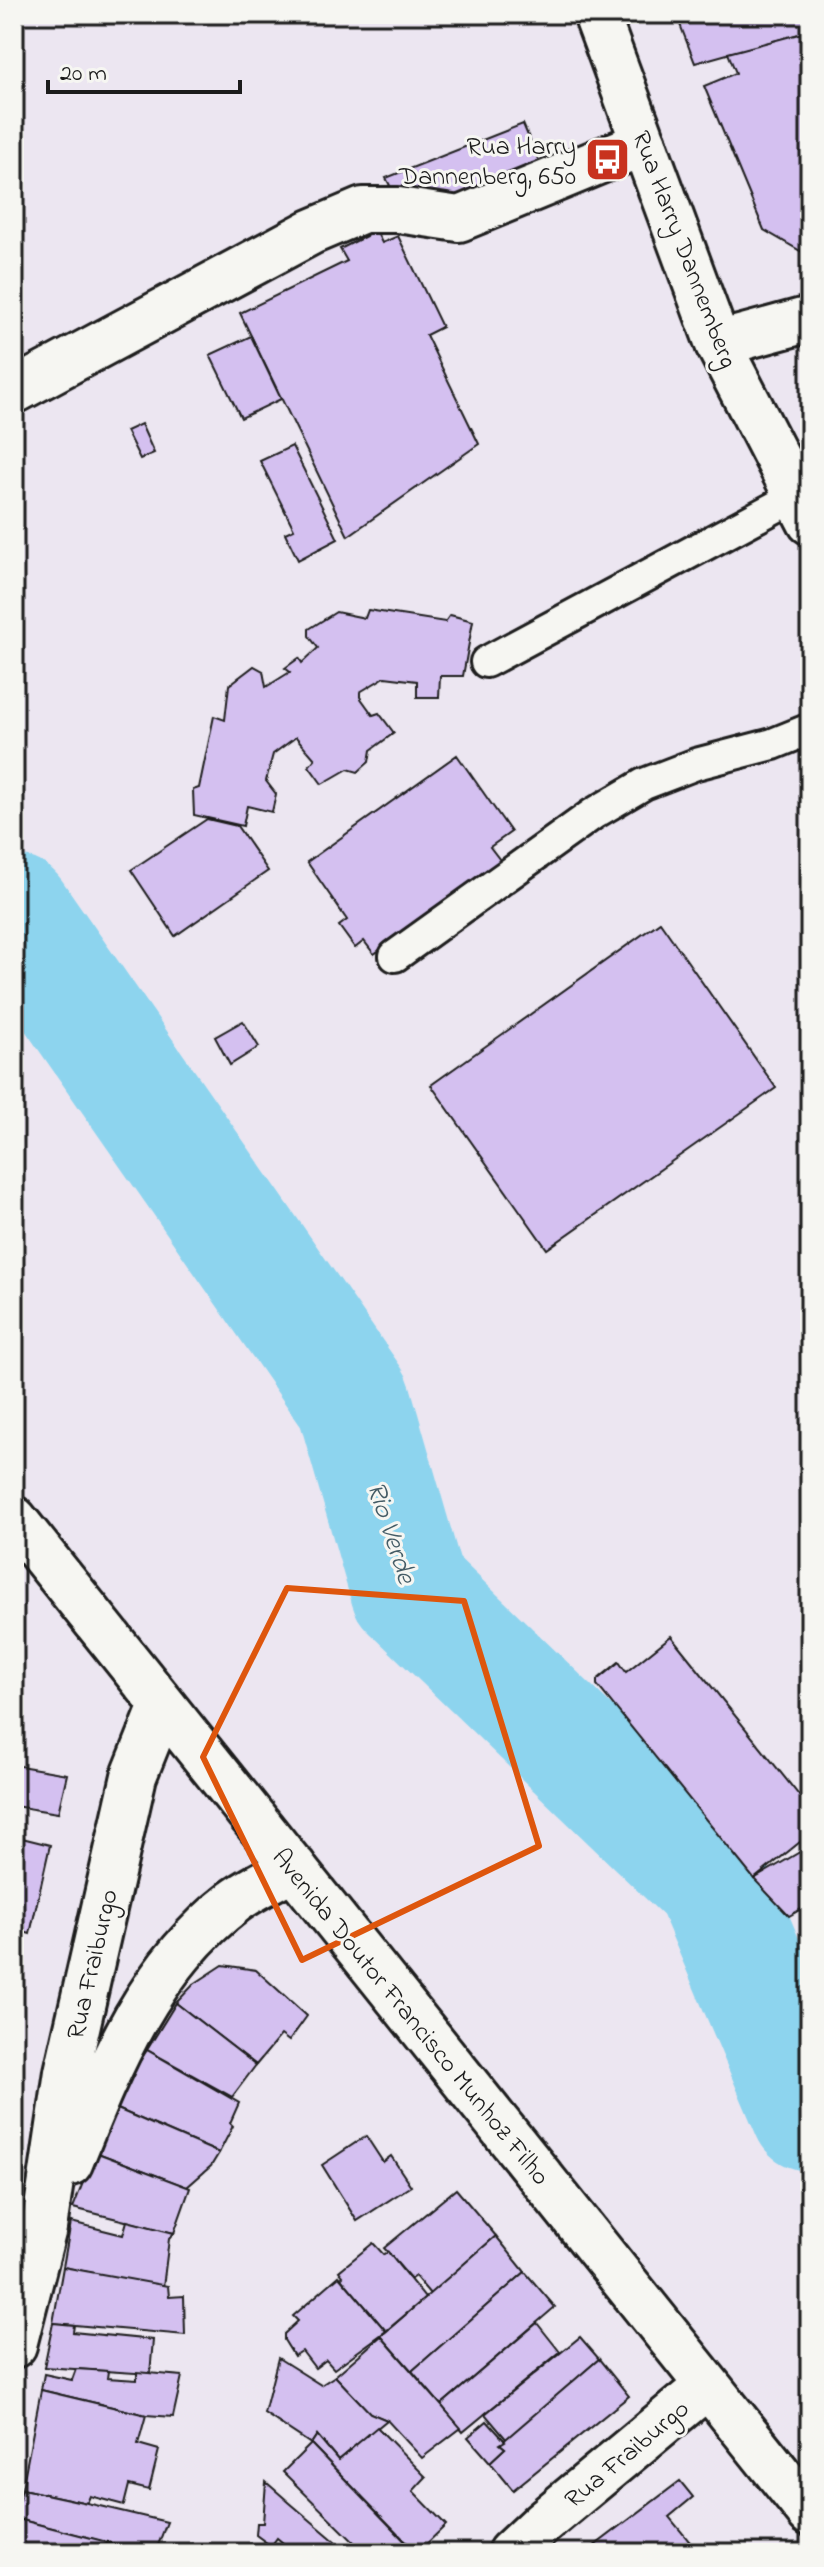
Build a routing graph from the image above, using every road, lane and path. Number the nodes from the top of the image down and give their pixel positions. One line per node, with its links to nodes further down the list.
1 (596, 14): 2 (street, Rua Harry Dannemberg)
2 (644, 143): 4 (street, Rua Harry Dannemberg); 5 (street)
3 (810, 319): 4 (street)
4 (718, 344): 6 (street, Rua Harry Dannemberg)
5 (14, 391)
6 (803, 509): 7 (lane)
7 (486, 662)
8 (810, 729): 9 (lane)
9 (395, 956)
10 (14, 1519): 11 (street, Avenida Doutor Francisco Munhoz Filho)
11 (162, 1706): 12 (street, Avenida Doutor Francisco Munhoz Filho); 13 (street, Rua Fraiburgo)
12 (294, 1867): 13 (street, Rua Fraiburgo); 15 (street, Avenida Doutor Francisco Munhoz Filho)
13 (44, 2228): 14 (street, Rua Fraiburgo)
14 (14, 2345)
15 (707, 2386): 16 (street, Avenida Doutor Francisco Munhoz Filho); 17 (street, Rua Fraiburgo)
16 (810, 2513)
17 (510, 2553)

